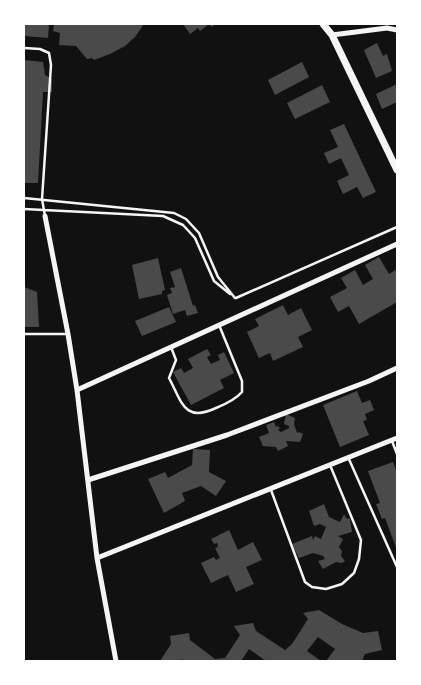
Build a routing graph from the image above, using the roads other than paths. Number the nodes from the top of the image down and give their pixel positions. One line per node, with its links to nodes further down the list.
1 (323, 24): 3 (street)
2 (397, 30): 3 (street)
3 (332, 35): 5 (street)
4 (24, 48): 7 (lane)
5 (397, 170)
6 (24, 198): 7 (lane)
7 (42, 199): 9 (lane); 12 (lane)
8 (24, 209): 9 (lane)
9 (44, 213): 12 (lane); 15 (street)
10 (397, 227): 12 (lane)
11 (397, 244): 13 (street)
12 (235, 298)
13 (219, 325): 16 (street); 16 (lane)
14 (24, 334): 15 (lane)
15 (68, 334): 18 (street)
16 (171, 347): 18 (street)
17 (397, 368): 23 (street)
18 (77, 390): 23 (street)
19 (394, 439): 20 (lane); 21 (street)
20 (397, 454)
21 (348, 457): 22 (street); 26 (lane)
22 (330, 465): 24 (street); 24 (lane)
23 (88, 480): 25 (street)
24 (271, 488): 25 (street)
25 (97, 558): 27 (street)
26 (397, 567)
27 (116, 661)

